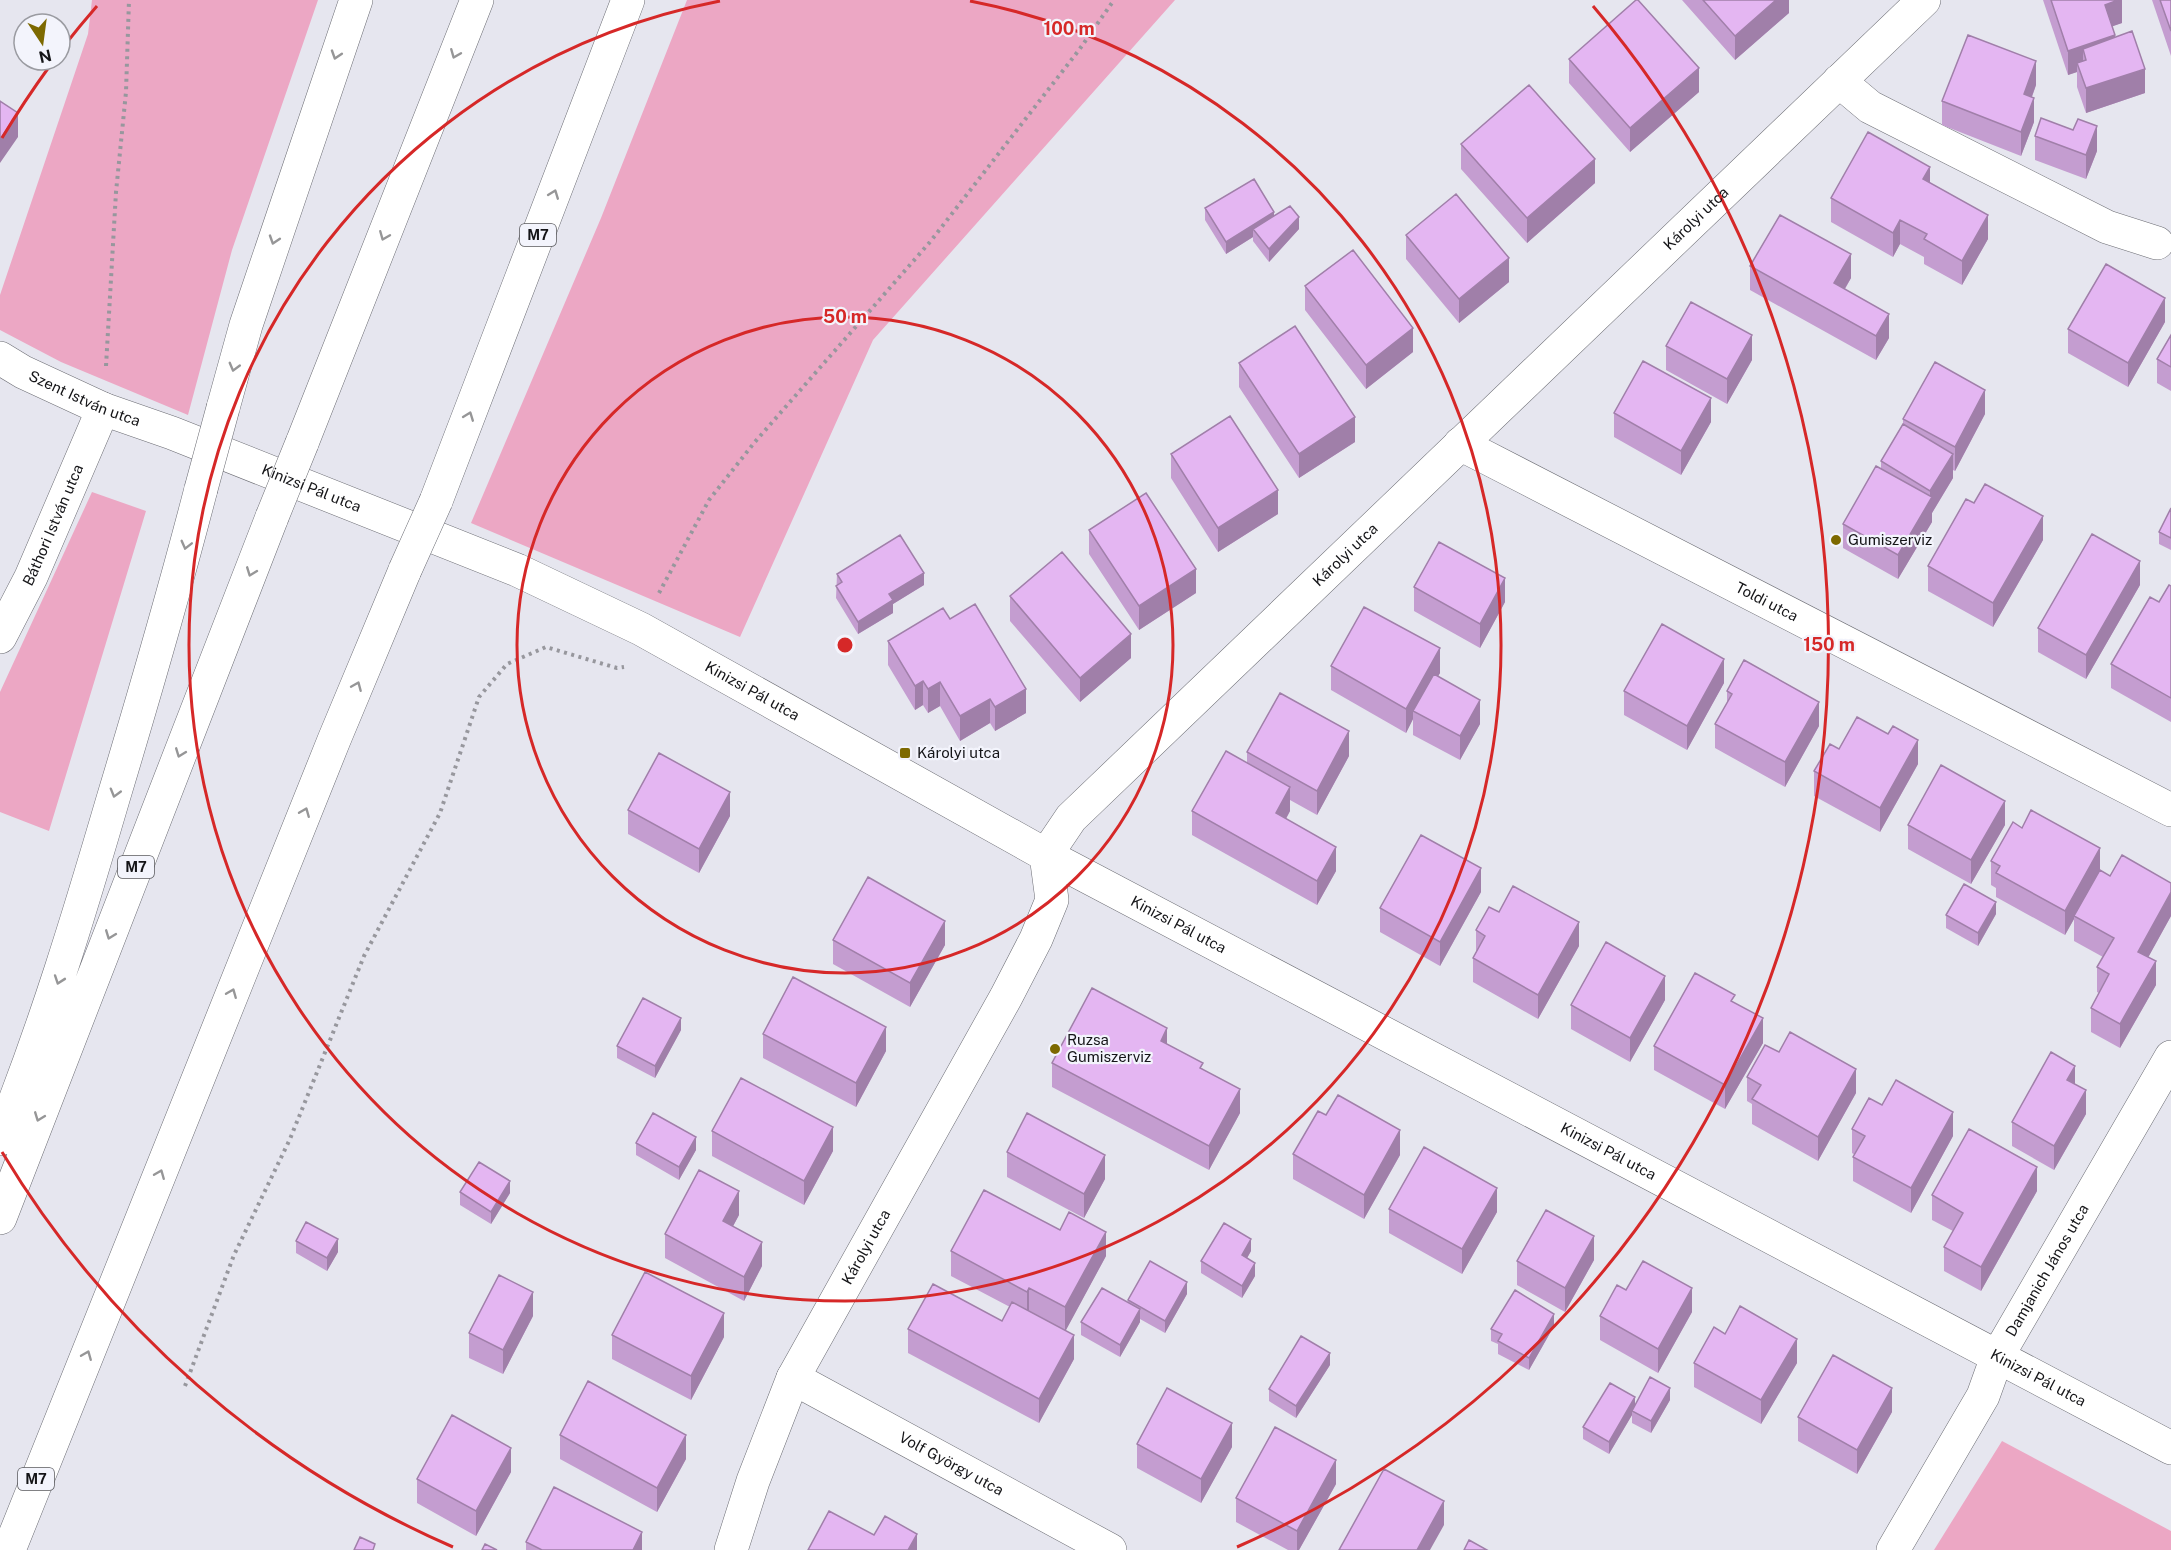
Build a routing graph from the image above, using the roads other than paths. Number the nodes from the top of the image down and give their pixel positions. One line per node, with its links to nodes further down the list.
1 (356, 0): 15 (main road, one-way to 15, bridge)
2 (477, 0): 16 (main road, M7, one-way to 16, bridge)
3 (628, 0): 20 (main road, M7, one-way to 3, bridge)
4 (1924, 0): 5 (main road, Károlyi utca)
5 (1839, 81): 6 (main road); 10 (main road, Károlyi utca)
6 (2157, 243)
7 (0, 358): 8 (main road, Szent István utca)
8 (103, 409): 9 (main road, Szent István utca); 11 (main road, Báthori István utca)
9 (172, 433): 13 (main road, Kinizsi Pál utca)
10 (1460, 444): 12 (main road, Toldi utca); 13 (main road, Károlyi utca)
11 (0, 637)
12 (2171, 810)
13 (1046, 855): 17 (main road, Kinizsi Pál utca); 18 (main road, Károlyi utca)
14 (2171, 1057): 17 (main road, Damjanich János utca)
15 (0, 1139)
16 (0, 1218)
17 (1997, 1357): 19 (main road, Kinizsi Pál utca); 23 (main road, Damjanich János utca)
18 (793, 1378): 21 (main road, Károlyi utca); 22 (main road, Volf György utca)
19 (2171, 1448)
20 (9, 1550)
21 (731, 1550)
22 (1110, 1550)
23 (1893, 1550)

